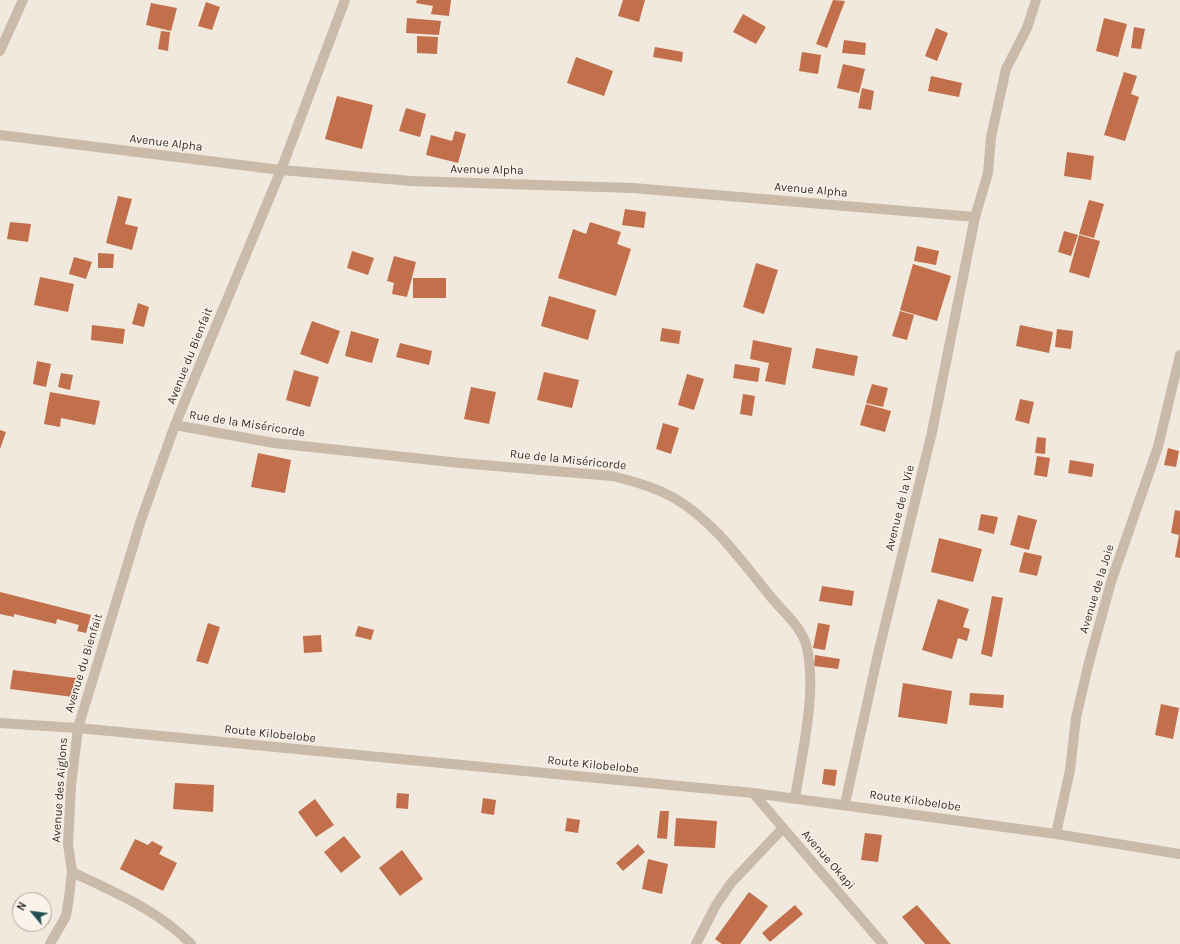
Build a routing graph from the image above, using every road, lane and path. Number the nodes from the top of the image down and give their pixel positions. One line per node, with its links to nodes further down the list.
1 (23, 0): 4 (street)
2 (345, 0): 6 (street, Avenue du Bienfait)
3 (1036, 0): 7 (street, Avenue de la Vie)
4 (0, 51)
5 (0, 135): 6 (street, Avenue Alpha)
6 (281, 170): 7 (street, Avenue Alpha); 9 (street, Avenue du Bienfait)
7 (974, 217): 14 (street, Avenue de la Vie)
8 (1180, 356): 16 (street, Avenue de la Joie)
9 (175, 425): 11 (street, Avenue du Bienfait); 13 (street, Rue de la Miséricorde)
10 (0, 723): 11 (street, Route Kilobelobe)
11 (78, 728): 12 (street, Route Kilobelobe); 18 (street, Avenue des Aiglons)
12 (753, 793): 13 (street, Route Kilobelobe); 15 (street, Avenue Okapi)
13 (795, 798): 14 (street, Route Kilobelobe)
14 (845, 804): 16 (street, Route Kilobelobe)
15 (783, 828): 21 (street); 22 (street, Avenue Okapi)
16 (1056, 834): 17 (street, Route Kilobelobe)
17 (1180, 854)
18 (72, 872): 19 (street, Avenue des Aiglons); 20 (street)
19 (50, 944)
20 (191, 944)
21 (696, 944)
22 (883, 944)

